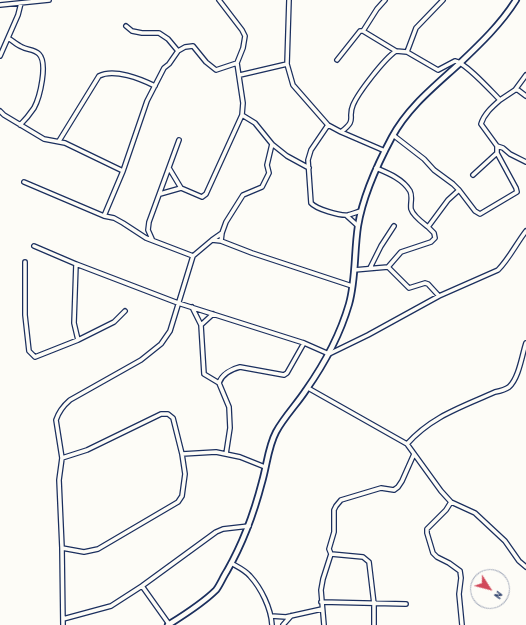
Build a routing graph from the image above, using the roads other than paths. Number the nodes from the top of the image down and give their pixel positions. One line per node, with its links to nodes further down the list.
1 (49, 0): 7 (street)
2 (219, 0): 17 (street)
3 (289, 0): 19 (street)
4 (385, 0): 10 (street)
5 (443, 0): 14 (street)
6 (516, 0): 18 (street)
7 (21, 3): 8 (street); 11 (street)
8 (0, 5)
9 (126, 26): 12 (street)
10 (363, 31): 13 (street); 16 (street)
11 (8, 38): 15 (street); 28 (street)
12 (178, 51): 17 (street); 22 (street)
13 (396, 51): 14 (street); 30 (street)
14 (407, 52): 18 (street)
15 (0, 56)
16 (337, 60)
17 (237, 63): 20 (street)
18 (460, 63): 25 (street); 31 (street)
19 (286, 64): 20 (street); 29 (street)
20 (240, 75): 27 (street)
21 (526, 75): 23 (street)
22 (155, 86): 33 (street); 42 (street)
23 (515, 90): 24 (street); 25 (street)
24 (526, 96)
25 (500, 100): 35 (street)
26 (0, 111): 28 (street)
27 (242, 115): 34 (street); 45 (street)
28 (20, 125): 33 (street)
29 (328, 125): 30 (street); 40 (street)
30 (341, 132): 36 (street)
31 (393, 135): 36 (street); 46 (street)
32 (179, 140): 39 (street)
33 (59, 141): 42 (street)
34 (272, 144): 40 (street); 55 (street)
35 (497, 146): 37 (street); 38 (street)
36 (385, 151): 41 (street)
37 (497, 153): 43 (street); 46 (street)
38 (526, 162)
39 (169, 168): 45 (street); 47 (street)
40 (309, 168): 50 (street)
41 (376, 168): 48 (street); 53 (street)
42 (123, 171): 49 (street)
43 (474, 175)
44 (24, 182): 49 (street)
45 (181, 188): 47 (street)
46 (459, 190): 53 (street)
47 (160, 194): 56 (street)
48 (361, 211): 50 (street); 51 (street)
49 (104, 216): 56 (street)
50 (347, 216): 51 (street)
51 (358, 226): 65 (street)
52 (394, 226): 64 (street)
53 (428, 228): 63 (street)
54 (526, 231): 67 (street)
55 (222, 233): 57 (street); 58 (street)
56 (152, 240): 60 (street)
57 (212, 240): 58 (street); 60 (street)
58 (221, 241): 66 (street)
59 (34, 246): 62 (street)
60 (193, 256): 68 (street)
61 (25, 262): 73 (street)
62 (76, 264): 68 (street); 73 (street)
63 (388, 267): 64 (street); 67 (street)
64 (370, 268): 65 (street)
65 (354, 270): 66 (street)
66 (352, 286): 76 (street)
67 (439, 296): 76 (street)
68 (178, 303): 69 (street); 83 (street)
69 (192, 307): 71 (street); 72 (street)
70 (125, 311): 73 (street)
71 (213, 314): 72 (street); 74 (street)
72 (201, 325): 77 (street)
73 (78, 340)
74 (304, 343): 76 (street); 77 (street)
75 (526, 343): 79 (street)
76 (329, 354): 78 (street)
77 (219, 383): 81 (street)
78 (308, 388): 79 (street); 84 (street)
79 (407, 444): 82 (street)
80 (182, 454): 81 (street); 83 (street); 87 (street)
81 (226, 454): 84 (street)
82 (414, 454): 85 (street); 88 (street)
83 (62, 458): 87 (street)
84 (265, 467): 86 (street)
85 (451, 502): 90 (street); 105 (street)
86 (249, 526): 89 (street); 91 (street)
87 (62, 548): 98 (street)
88 (331, 554): 92 (street); 93 (street)
89 (231, 563): 97 (street); 100 (street)
90 (526, 567)
91 (142, 586): 98 (street); 100 (street)
92 (322, 602): 93 (street); 95 (street)
93 (374, 604): 94 (street); 104 (street)
94 (406, 604)
95 (322, 609): 96 (street); 103 (street)
96 (291, 615): 97 (street); 102 (street)
97 (271, 616): 101 (street)
98 (62, 619): 99 (street)
99 (63, 625)
100 (168, 625)
101 (272, 625)
102 (283, 625)
103 (324, 625)
104 (374, 625)
105 (462, 625)

